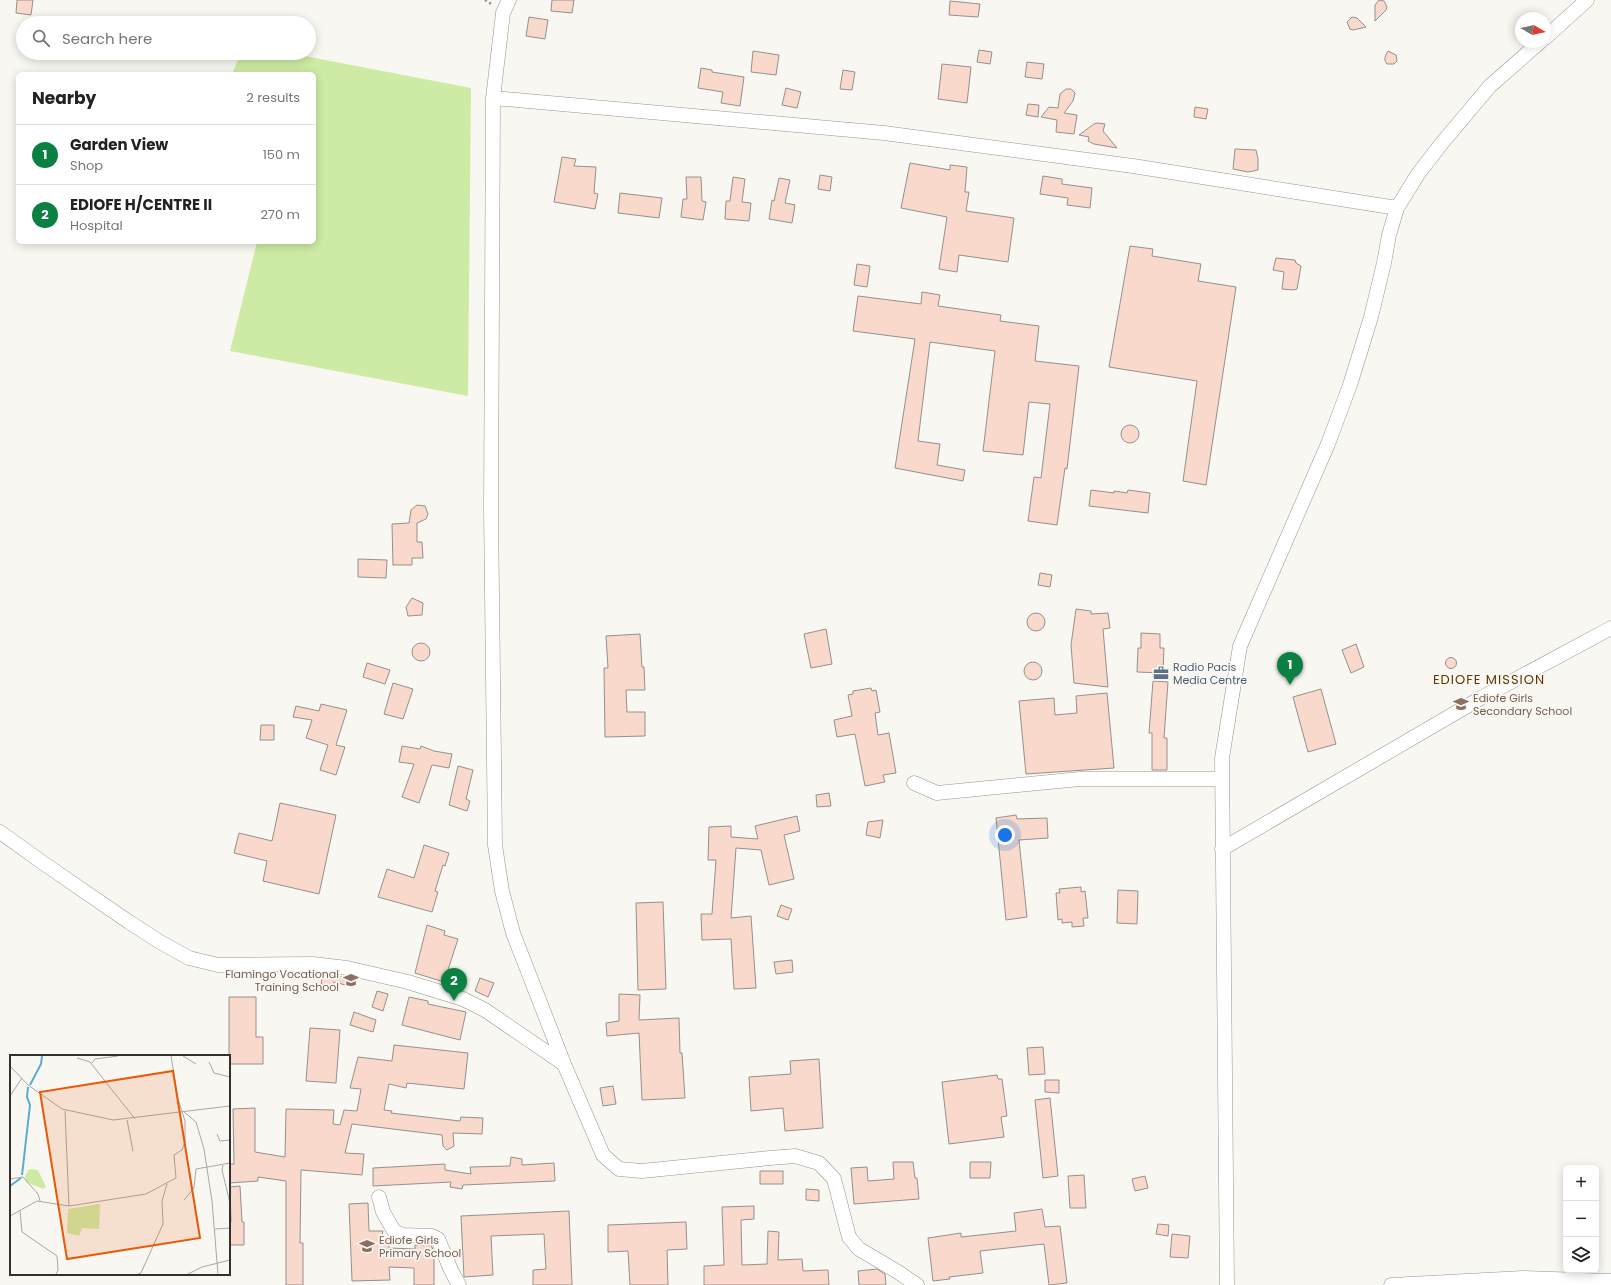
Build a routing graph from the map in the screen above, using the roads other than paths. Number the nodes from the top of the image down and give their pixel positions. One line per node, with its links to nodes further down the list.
1 (509, 0): 5 (street)
2 (1587, 0): 3 (street)
3 (1551, 33)
4 (1533, 48): 6 (street)
5 (493, 98): 6 (street); 12 (street)
6 (1397, 208): 8 (street)
7 (1611, 628): 11 (street)
8 (1222, 779): 9 (street); 11 (street)
9 (914, 783)
10 (0, 832): 12 (street)
11 (1222, 849): 17 (street)
12 (564, 1064): 16 (street)
13 (379, 1197): 15 (street)
14 (1611, 1281): 18 (street)
15 (459, 1285)
16 (917, 1285)
17 (1227, 1285)
18 (1391, 1285)

